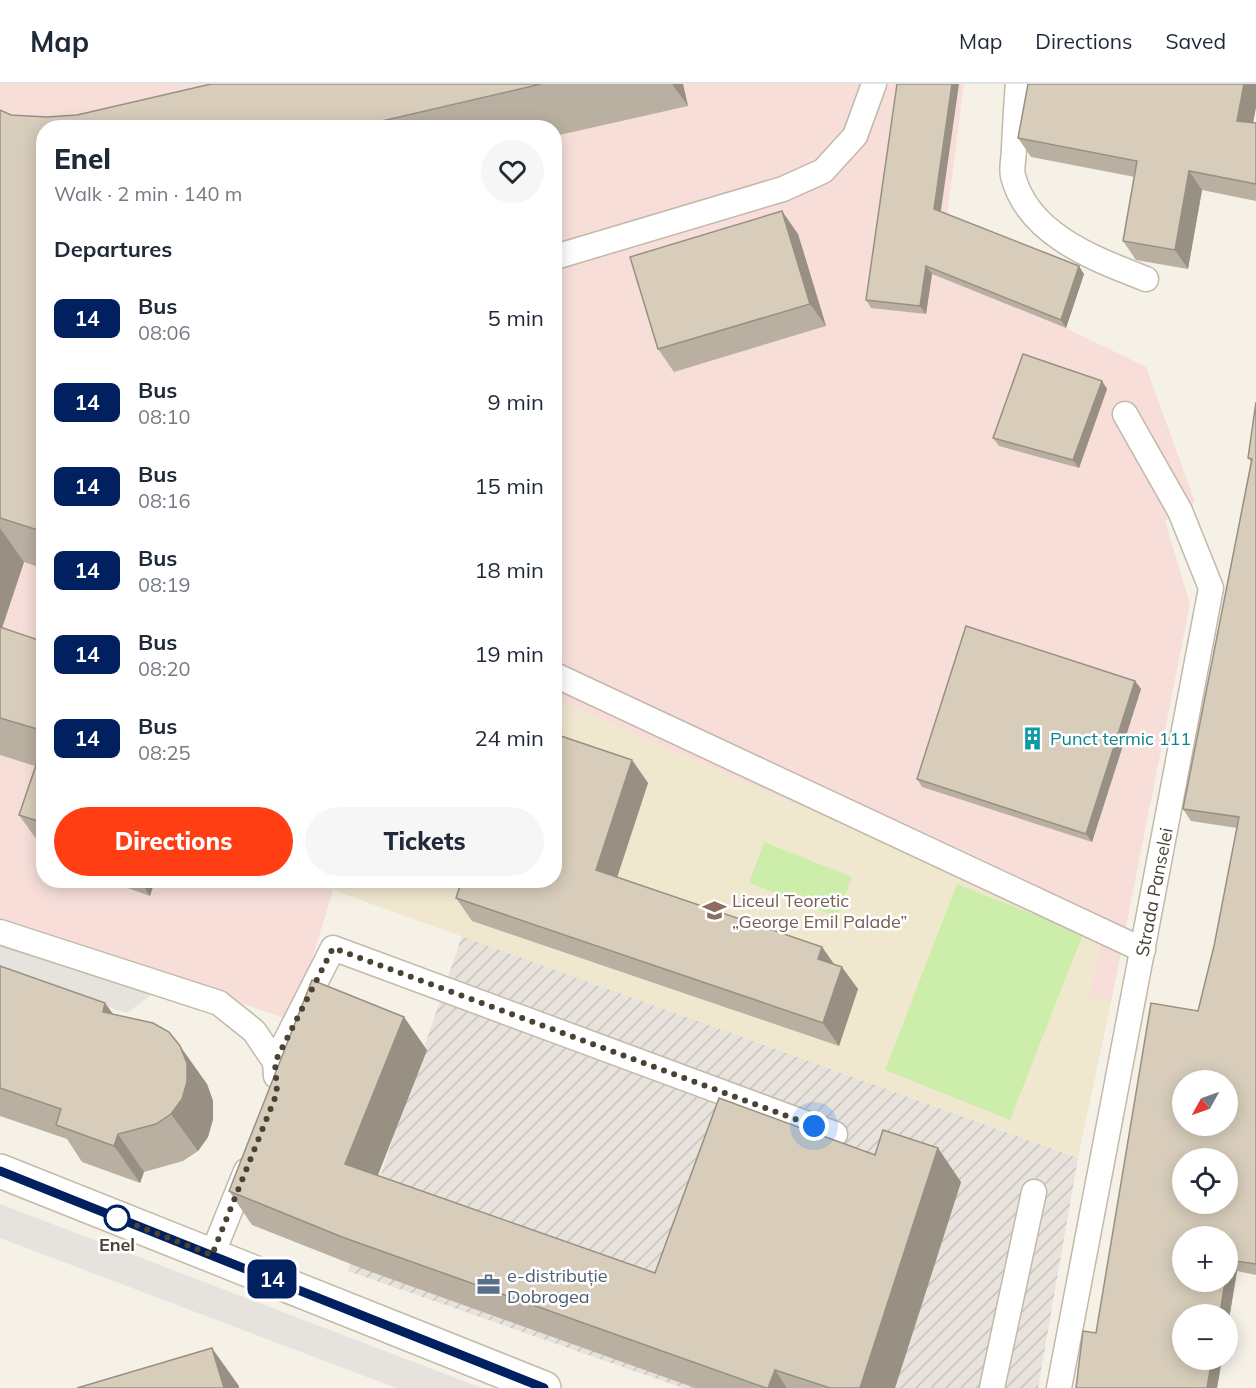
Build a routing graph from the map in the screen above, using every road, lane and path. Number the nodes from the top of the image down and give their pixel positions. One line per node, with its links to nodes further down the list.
1 (874, 84): 3 (lane)
2 (1018, 84): 4 (lane)
3 (562, 255)
4 (1146, 279)
5 (1125, 414): 8 (lane, Strada Panselei)
6 (562, 678): 8 (lane)
7 (0, 932): 9 (lane)
8 (1143, 950): 18 (lane, Strada Panselei)
9 (275, 1062): 10 (lane); 11 (lane)
10 (277, 1093)
11 (836, 1134)
12 (255, 1147): 15 (lane)
13 (0, 1171): 15 (street)
14 (1034, 1192): 17 (lane)
15 (212, 1255): 16 (street)
16 (544, 1388)
17 (992, 1388)
18 (1059, 1388)

